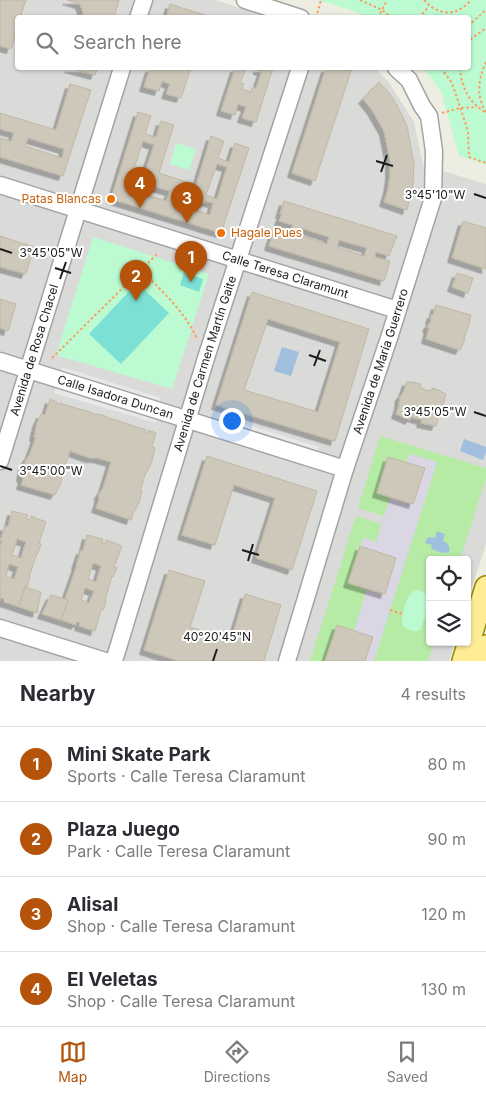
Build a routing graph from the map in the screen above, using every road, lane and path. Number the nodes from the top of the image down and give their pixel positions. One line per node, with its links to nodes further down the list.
1 (144, 0): 11 (street)
2 (245, 0): 12 (street)
3 (321, 0): 13 (path)
4 (360, 0): 9 (path)
5 (387, 0): 9 (path)
6 (424, 0): 8 (path)
7 (471, 0): 8 (path)
8 (429, 6): 16 (path)
9 (382, 10): 14 (path); 15 (path)
10 (486, 10): 17 (path)
11 (139, 15)
12 (292, 15)
13 (317, 15)
14 (380, 15)
15 (388, 15)
16 (422, 15)
17 (471, 23)
18 (486, 28): 19 (path)
19 (471, 40)
20 (486, 62): 28 (path)
21 (121, 70): 32 (street, Avenida de Rosa Chacel)
22 (299, 70): 34 (street, Avenida de Carmen Martín Gaite)
23 (398, 70): 29 (street, Avenida de María Guerrero)
24 (442, 70): 27 (path)
25 (460, 70): 26 (path)
26 (477, 107): 27 (path); 28 (path)
27 (460, 108): 29 (path); 30 (path)
28 (486, 112)
29 (428, 116): 36 (street, Avenida de María Guerrero)
30 (486, 163)
31 (0, 185): 32 (street, Calle Teresa Claramunt)
32 (78, 209): 34 (street, Calle Teresa Claramunt); 40 (street, Avenida de Rosa Chacel)
33 (157, 254): 35 (path)
34 (238, 260): 36 (street, Calle Teresa Claramunt); 38 (street, Avenida de Carmen Martín Gaite)
35 (141, 270): 37 (path); 38 (path)
36 (397, 310): 43 (street, Avenida de María Guerrero)
37 (52, 358)
38 (206, 358): 41 (street, Avenida de Carmen Martín Gaite)
39 (0, 361): 40 (street, Calle Isadora Duncan)
40 (28, 370): 41 (street, Calle Isadora Duncan); 42 (street, Avenida de Rosa Chacel)
41 (188, 420): 43 (street, Calle Isadora Duncan); 50 (street, Avenida de Carmen Martín Gaite)
42 (0, 461)
43 (345, 469): 51 (street, Avenida de María Guerrero)
44 (486, 587): 52 (main road)
45 (390, 610): 46 (path)
46 (403, 614)
47 (0, 628): 49 (street)
48 (486, 646): 53 (main road)
49 (105, 661)
50 (114, 661)
51 (288, 661)
52 (463, 661)
53 (481, 661)

